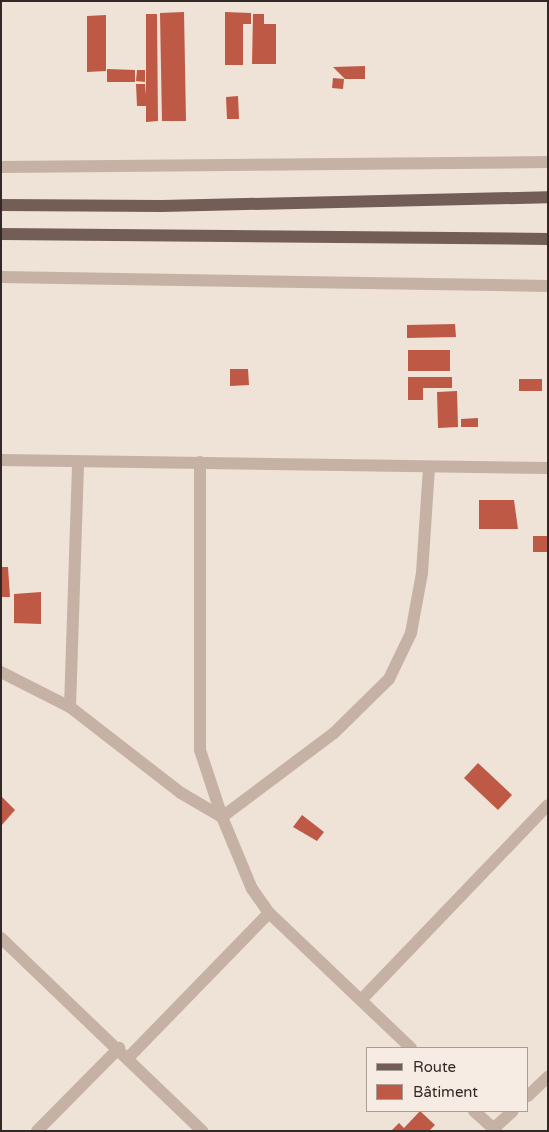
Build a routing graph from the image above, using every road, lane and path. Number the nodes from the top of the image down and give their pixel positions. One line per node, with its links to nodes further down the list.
1 (548, 162): 2 (street)
2 (1, 168)
3 (548, 197): 4 (main road)
4 (1, 204)
5 (1, 234): 6 (main road)
6 (548, 239)
7 (1, 277): 8 (street)
8 (548, 286)
9 (1, 460): 11 (street)
10 (200, 462): 11 (street); 12 (street); 17 (street)
11 (78, 465): 15 (street)
12 (429, 468): 13 (street); 17 (street)
13 (548, 468)
14 (1, 672): 15 (street)
15 (70, 707): 17 (street)
16 (548, 805): 20 (street)
17 (222, 818): 18 (street)
18 (269, 912): 20 (street); 22 (street)
19 (1, 938): 22 (street)
20 (361, 1000): 21 (street)
21 (409, 1047)
22 (124, 1053): 28 (street); 29 (street)
23 (548, 1077): 24 (street)
24 (529, 1095)
25 (475, 1112): 27 (street)
26 (511, 1112): 27 (street)
27 (495, 1130)
28 (37, 1131)
29 (202, 1131)

